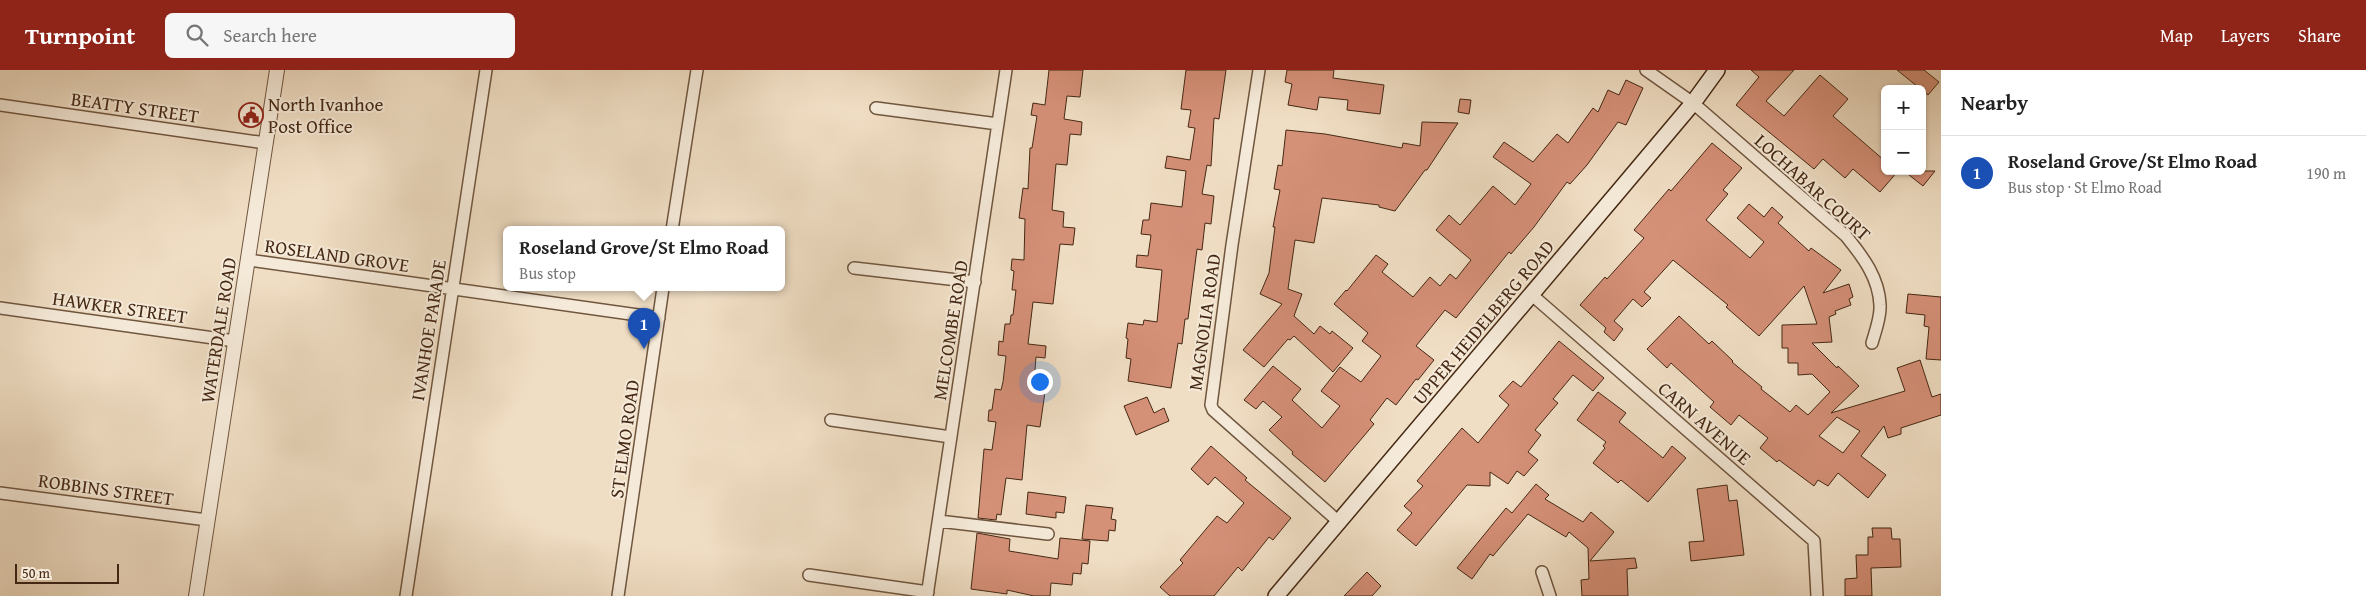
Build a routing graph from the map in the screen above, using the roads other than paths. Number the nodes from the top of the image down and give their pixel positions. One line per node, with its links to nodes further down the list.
1 (277, 70): 12 (street, WATERDALE ROAD)
2 (486, 70): 17 (street, IVANHOE PARADE)
3 (697, 70): 13 (street)
4 (1006, 70): 11 (street, MELCOMBE ROAD)
5 (1259, 70): 29 (street, MAGNOLIA ROAD)
6 (1646, 70): 8 (street, LOCHABAR COURT)
7 (1717, 70): 8 (main road, UPPER HEIDELBERG ROAD)
8 (1693, 103): 19 (main road, UPPER HEIDELBERG ROAD); 23 (street, LOCHABAR COURT)
9 (0, 105): 12 (street, BEATTY STREET)
10 (876, 108): 11 (street)
11 (998, 124): 16 (street, MELCOMBE ROAD)
12 (266, 143): 14 (street, WATERDALE ROAD)
13 (673, 226)
14 (249, 260): 17 (street, ROSELAND GROVE); 22 (street, WATERDALE ROAD)
15 (854, 268): 16 (street)
16 (975, 282): 25 (street, MELCOMBE ROAD)
17 (452, 289): 21 (street, ROSELAND GROVE); 35 (street, IVANHOE PARADE)
18 (664, 291): 21 (street, ST ELMO ROAD)
19 (1532, 295): 29 (main road, UPPER HEIDELBERG ROAD); 39 (street, CARN AVENUE)
20 (0, 308): 22 (street, HAWKER STREET)
21 (659, 318): 36 (street, ST ELMO ROAD)
22 (236, 341): 27 (street, WATERDALE ROAD)
23 (1872, 343)
24 (831, 420): 25 (street)
25 (951, 437): 28 (street, MELCOMBE ROAD)
26 (0, 493): 27 (street, ROBBINS STREET)
27 (207, 520): 34 (street, WATERDALE ROAD)
28 (939, 521): 30 (street); 33 (street, MELCOMBE ROAD)
29 (1340, 523): 37 (main road, UPPER HEIDELBERG ROAD)
30 (1048, 534)
31 (1542, 572): 38 (street)
32 (809, 575): 33 (street)
33 (927, 594)
34 (196, 596)
35 (406, 596)
36 (618, 596)
37 (1276, 596)
38 (1550, 596)
39 (1816, 596)

